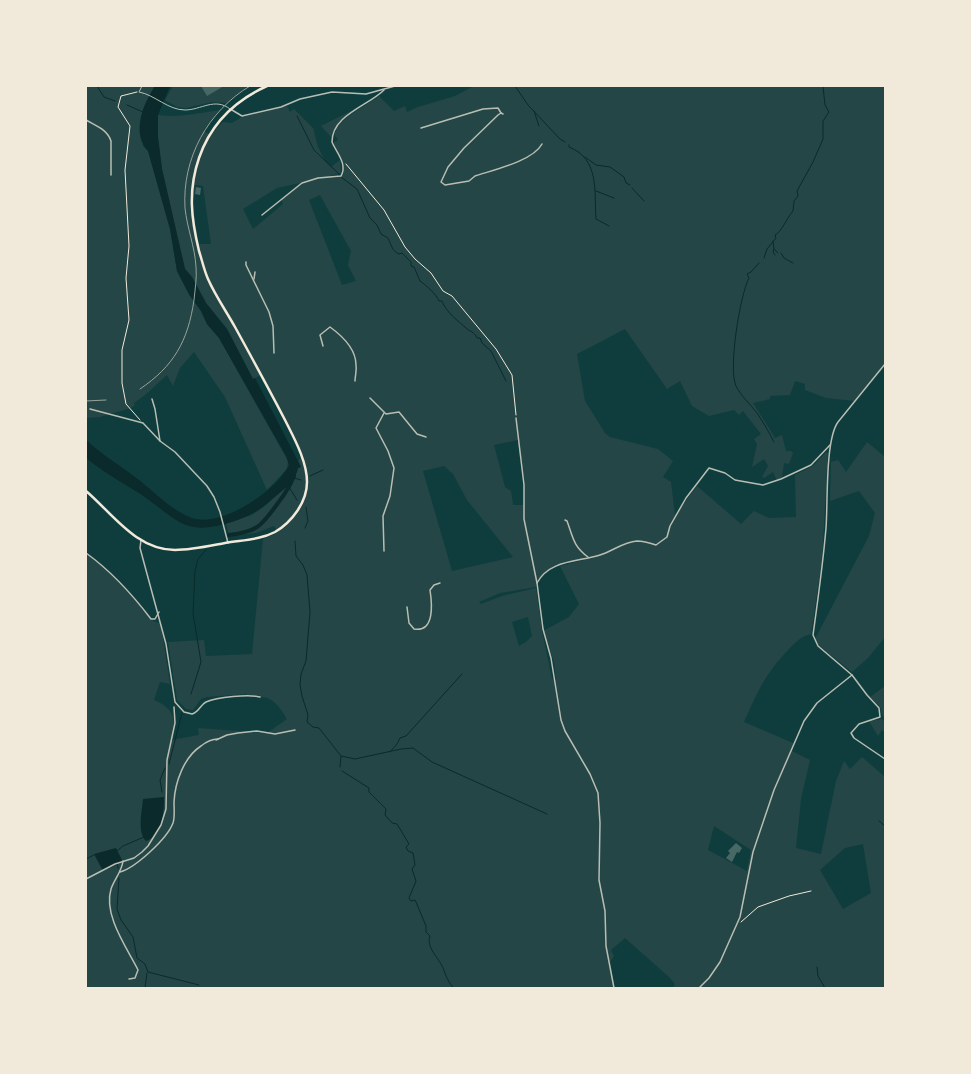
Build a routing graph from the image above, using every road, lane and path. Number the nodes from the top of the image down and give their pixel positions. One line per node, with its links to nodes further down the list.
1 (142, 86): 5 (lane)
2 (267, 86): 6 (main road)
3 (395, 86): 4 (street)
4 (384, 90): 6 (street); 10 (street)
5 (139, 92): 6 (lane); 25 (path)
6 (230, 109): 32 (main road)
7 (86, 120): 11 (street)
8 (421, 128): 9 (street)
9 (542, 144)
10 (342, 160): 12 (street); 24 (path)
11 (111, 175)
12 (262, 215)
13 (246, 262): 15 (street)
14 (255, 272): 15 (street)
15 (254, 281): 17 (street)
16 (323, 346): 19 (street)
17 (274, 353)
18 (885, 364): 28 (street)
19 (355, 381)
20 (370, 398): 23 (street)
21 (152, 399): 27 (street)
22 (90, 409): 25 (street)
23 (384, 413): 26 (street); 33 (street)
24 (516, 418): 37 (street)
25 (143, 423): 27 (street)
26 (426, 437)
27 (160, 441): 32 (street)
28 (830, 445): 35 (street); 40 (street)
29 (86, 490): 31 (main road)
30 (565, 520): 35 (street)
31 (141, 540): 32 (main road); 39 (street)
32 (228, 543)
33 (384, 551)
34 (86, 552): 39 (street)
35 (589, 558): 37 (street)
36 (440, 583): 38 (street)
37 (537, 583): 51 (street)
38 (407, 607)
39 (159, 612): 41 (street)
40 (852, 675): 44 (street); 49 (street)
41 (260, 697)
42 (174, 707): 45 (street)
43 (295, 730): 46 (street)
44 (885, 759)
45 (123, 861): 46 (street); 47 (street)
46 (120, 872): 50 (street)
47 (86, 879)
48 (811, 891): 49 (path)
49 (736, 926): 52 (street)
50 (129, 979)
51 (614, 988)
52 (699, 988)

